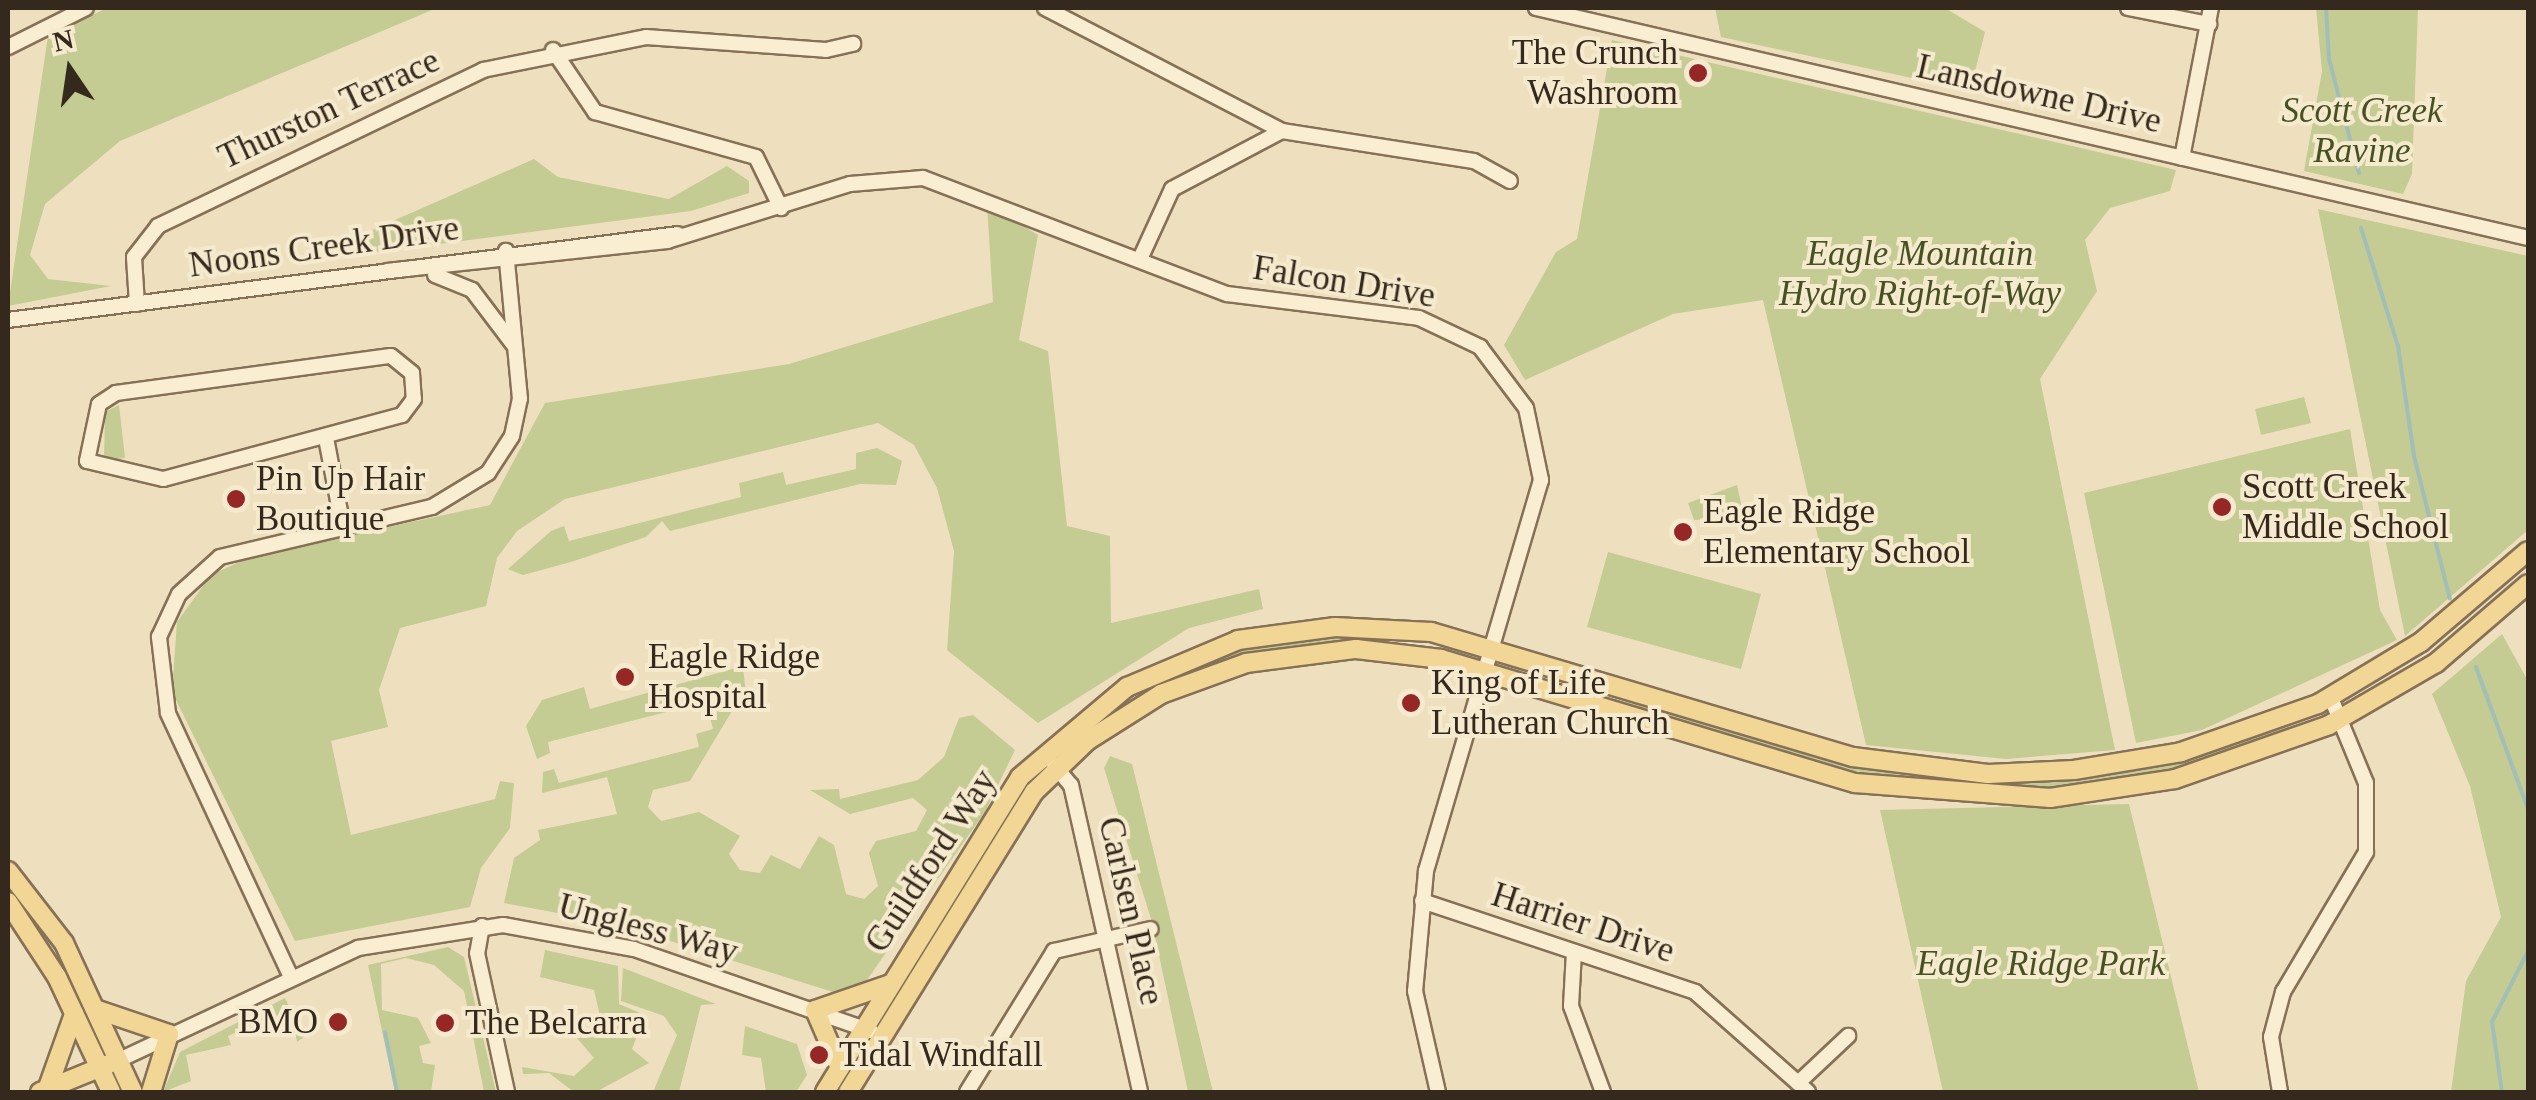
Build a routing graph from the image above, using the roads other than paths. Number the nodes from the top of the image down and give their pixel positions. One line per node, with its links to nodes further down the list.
1 (82, 8): 8 (street)
2 (1045, 8): 10 (street)
3 (1536, 8): 11 (street, Lansdowne Drive)
4 (2128, 8): 6 (street)
5 (2211, 8): 6 (street)
6 (2208, 24): 11 (street)
7 (853, 44): 9 (street)
8 (8, 47)
9 (553, 50): 13 (street); 19 (street, Thurston Terrace)
10 (1282, 131): 12 (street); 16 (street)
11 (2182, 158): 14 (street, Lansdowne Drive)
12 (1510, 181)
13 (781, 208): 15 (street, Falcon Drive); 16 (street, Falcon Drive)
14 (2528, 238)
15 (507, 258): 17 (street, Noons Creek Drive); 18 (street, Falcon Drive); 21 (street, Noons Creek Drive)
16 (1140, 258): 26 (street, Falcon Drive)
17 (387, 271): 18 (street, Falcon Drive); 19 (street, Noons Creek Drive)
18 (414, 274): 21 (street)
19 (137, 304): 20 (street, Noons Creek Drive)
20 (8, 320)
21 (516, 349): 23 (street, Noons Creek Drive)
22 (326, 438): 22 (street); 23 (street)
23 (343, 527): 39 (street, Noons Creek Drive)
24 (2528, 551): 28 (main road, Guildford Way)
25 (2528, 584): 29 (main road, Guildford Way)
26 (1494, 648): 27 (street, Falcon Drive); 28 (main road, Guildford Way); 30 (main road, Guildford Way)
27 (1486, 671): 29 (main road, Guildford Way); 31 (main road, Guildford Way); 34 (street, Falcon Drive)
28 (2331, 698): 29 (street)
29 (2342, 718): 62 (street)
30 (1042, 755): 31 (street, Carlsen Place); 40 (main road, Guildford Way)
31 (1057, 768): 37 (street, Carlsen Place); 44 (main road, Guildford Way)
32 (8, 871): 41 (main road)
33 (8, 902): 43 (main road)
34 (1422, 902): 38 (street, Harrier Drive); 60 (street, Falcon Drive)
35 (482, 926): 39 (street, Ungless Way); 42 (street, Ungless Way); 55 (street)
36 (1151, 930): 37 (street)
37 (1103, 937): 58 (street); 59 (street, Carlsen Place)
38 (1574, 952): 50 (street, Harrier Drive); 61 (street)
39 (290, 974): 45 (street, Ungless Way)
40 (890, 984): 42 (main road); 44 (main road, Guildford Way)
41 (95, 1009): 45 (main road); 47 (main road)
42 (815, 1010): 44 (street, Ungless Way); 49 (main road)
43 (74, 1014): 48 (main road); 51 (main road)
44 (873, 1032): 49 (main road, Guildford Way); 57 (main road, Guildford Way)
45 (169, 1034): 47 (street, Ungless Way); 54 (main road)
46 (1848, 1036): 50 (street)
47 (119, 1060): 48 (main road); 53 (main road)
48 (100, 1068): 51 (main road); 52 (main road)
49 (840, 1068): 56 (main road, Guildford Way)
50 (1803, 1088)
51 (48, 1092)
52 (111, 1092)
53 (134, 1092)
54 (152, 1092)
55 (508, 1092)
56 (825, 1092)
57 (848, 1092)
58 (967, 1092)
59 (1140, 1092)
60 (1438, 1092)
61 (1603, 1092)
62 (2280, 1092)

